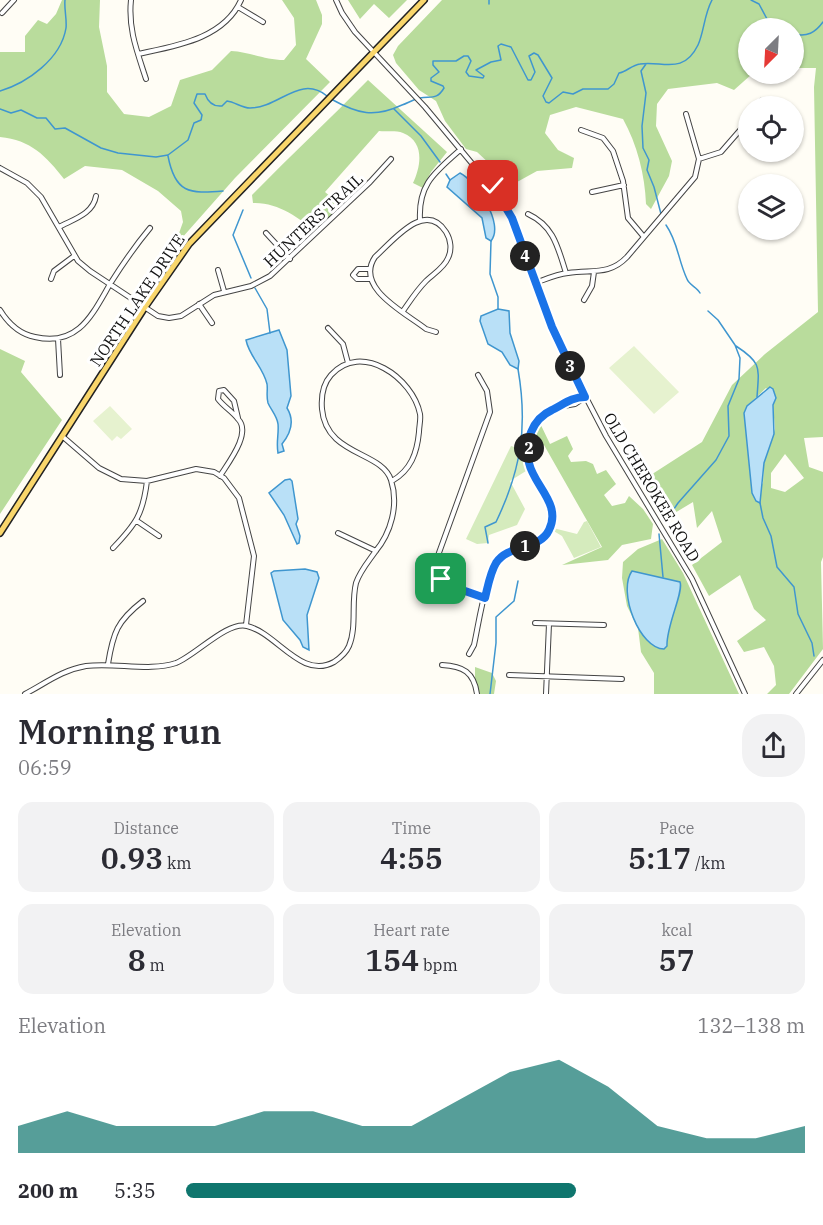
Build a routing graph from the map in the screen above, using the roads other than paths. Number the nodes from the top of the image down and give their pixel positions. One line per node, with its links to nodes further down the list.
1 (14, 0): 7 (street)
2 (131, 0): 10 (street)
3 (241, 0): 6 (street)
4 (336, 0): 9 (street, OLD CHEROKEE ROAD)
5 (424, 0): 9 (main road, NORTH LAKE DRIVE)
6 (238, 8): 8 (street); 10 (street)
7 (2, 13)
8 (262, 22)
9 (373, 52): 15 (street, OLD CHEROKEE ROAD); 41 (main road, NORTH LAKE DRIVE)
10 (138, 54): 11 (street)
11 (146, 79)
12 (686, 114): 17 (street)
13 (580, 130): 19 (street)
14 (738, 132): 17 (street)
15 (461, 149): 23 (street); 36 (street, OLD CHEROKEE ROAD)
16 (391, 159): 29 (street, HUNTERS TRAIL)
17 (699, 159): 27 (street)
18 (0, 168): 24 (street)
19 (624, 185): 20 (street); 27 (street)
20 (592, 192)
21 (96, 196): 24 (street)
22 (528, 214): 33 (street)
23 (420, 220): 30 (street); 43 (street)
24 (60, 227): 28 (street)
25 (150, 228): 37 (street)
26 (266, 233): 29 (street)
27 (645, 237): 32 (street)
28 (74, 256): 34 (street); 37 (street, HUNTERS TRAIL)
29 (290, 259): 38 (street, HUNTERS TRAIL)
30 (370, 269): 35 (street); 35 (street)
31 (218, 270): 38 (street)
32 (594, 272): 33 (street); 39 (street)
33 (566, 273): 36 (street)
34 (51, 279)
35 (371, 279): 43 (street)
36 (535, 283): 51 (street, OLD CHEROKEE ROAD)
37 (110, 285): 41 (street, HUNTERS TRAIL); 47 (street)
38 (224, 291): 40 (street, HUNTERS TRAIL)
39 (585, 300)
40 (199, 304): 41 (street, HUNTERS TRAIL); 44 (street)
41 (145, 307): 53 (main road, NORTH LAKE DRIVE)
42 (0, 310): 47 (street)
43 (403, 311): 46 (street)
44 (212, 323)
45 (328, 328): 48 (street)
46 (436, 332)
47 (58, 339): 49 (street)
48 (348, 363): 56 (street); 56 (street)
49 (60, 375)
50 (478, 375): 63 (street)
51 (585, 397): 63 (street); 79 (street, OLD CHEROKEE ROAD)
52 (238, 418): 52 (street); 54 (street)
53 (62, 436): 55 (street); 58 (main road, NORTH LAKE DRIVE)
54 (220, 476): 55 (street); 68 (street)
55 (147, 481): 57 (street)
56 (392, 481): 62 (street)
57 (137, 521): 60 (street); 61 (street)
58 (0, 533)
59 (338, 533): 62 (street)
60 (159, 536)
61 (113, 548)
62 (376, 551): 68 (street)
63 (485, 598): 69 (street)
64 (143, 601): 71 (street)
65 (535, 623): 66 (street)
66 (549, 624): 67 (street); 74 (street)
67 (604, 625)
68 (246, 626): 71 (street)
69 (469, 654)
70 (823, 660): 80 (street)
71 (108, 664): 76 (street)
72 (442, 665): 77 (street)
73 (509, 675): 74 (street)
74 (546, 677): 75 (street); 78 (street)
75 (622, 679)
76 (25, 694)
77 (477, 694)
78 (546, 694)
79 (745, 694)
80 (796, 694)

